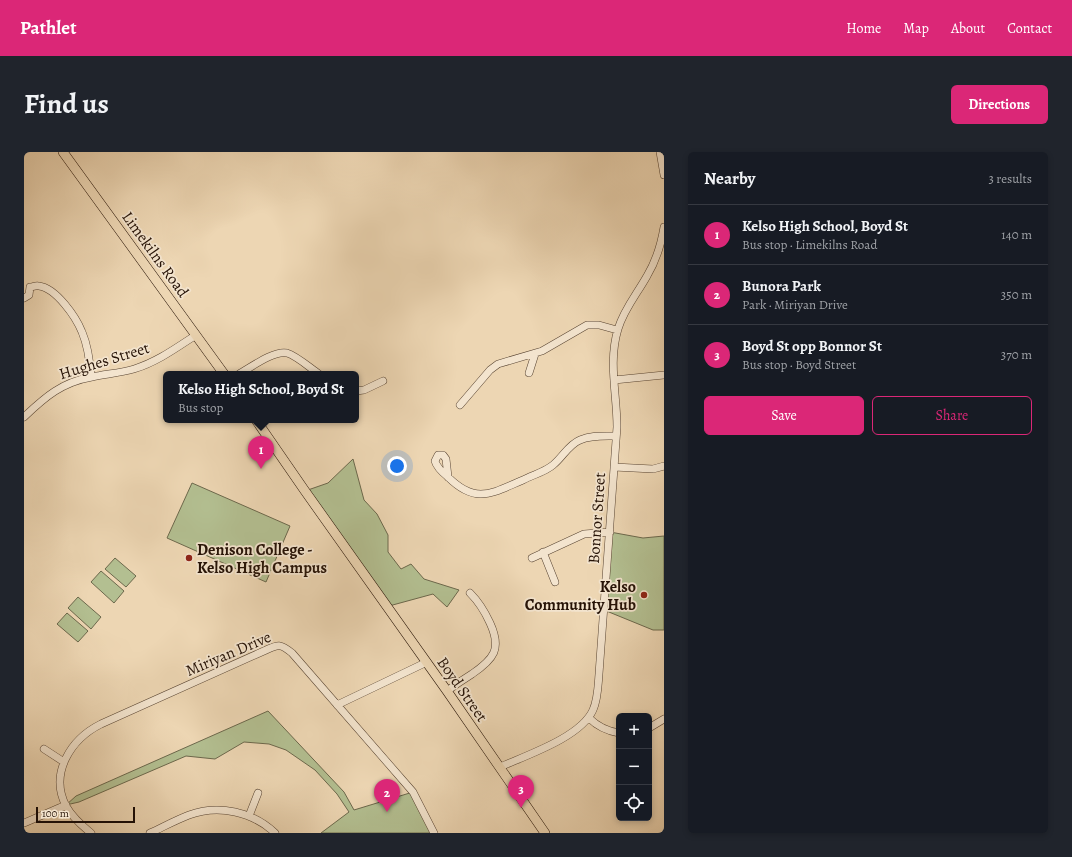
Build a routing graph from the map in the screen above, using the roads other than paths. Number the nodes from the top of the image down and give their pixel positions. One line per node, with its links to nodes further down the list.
1 (63, 152): 8 (main road, Limekilns Road)
2 (660, 152): 3 (street)
3 (664, 175)
4 (664, 227): 7 (street, Bonnor Street)
5 (27, 286): 6 (street); 15 (street)
6 (24, 298)
7 (617, 330): 9 (street); 16 (street, Bonnor Street)
8 (196, 335): 10 (main road, Limekilns Road); 15 (street, Hughes Street)
9 (535, 354): 13 (street); 19 (street)
10 (222, 371)
11 (244, 371): 12 (street)
12 (315, 371)
13 (529, 373)
14 (664, 375): 16 (street)
15 (91, 377): 20 (street, Hughes Street)
16 (614, 380): 22 (street, Bonnor Street)
17 (383, 381): 18 (street)
18 (359, 391)
19 (460, 405)
20 (24, 417)
21 (258, 423): 31 (main road, Boyd Street)
22 (616, 436): 24 (street, Bonnor Street); 25 (street)
23 (664, 466): 24 (street)
24 (614, 467): 26 (street, Bonnor Street)
25 (448, 477)
26 (610, 532): 27 (street); 34 (street, Bonnor Street)
27 (542, 552): 28 (street); 29 (street)
28 (532, 558)
29 (555, 582)
30 (470, 593): 32 (street)
31 (426, 662): 32 (main road, Boyd Street); 33 (street)
32 (447, 691): 40 (main road, Boyd Street)
33 (337, 705): 39 (street, Miriyan Drive); 49 (street, Miriyan Drive)
34 (589, 718): 37 (street); 40 (street, Bonnor Street)
35 (664, 719): 36 (street)
36 (652, 726)
37 (616, 732)
38 (44, 750): 39 (street)
39 (64, 762): 42 (street, Miriyan Drive)
40 (500, 767): 50 (main road, Boyd Street)
41 (258, 793): 43 (street)
42 (66, 805): 44 (street); 46 (street, Miriyan Drive)
43 (249, 816): 45 (street); 48 (street)
44 (24, 823)
45 (166, 830): 47 (street)
46 (91, 833)
47 (150, 833)
48 (275, 833)
49 (434, 833)
50 (545, 833)

